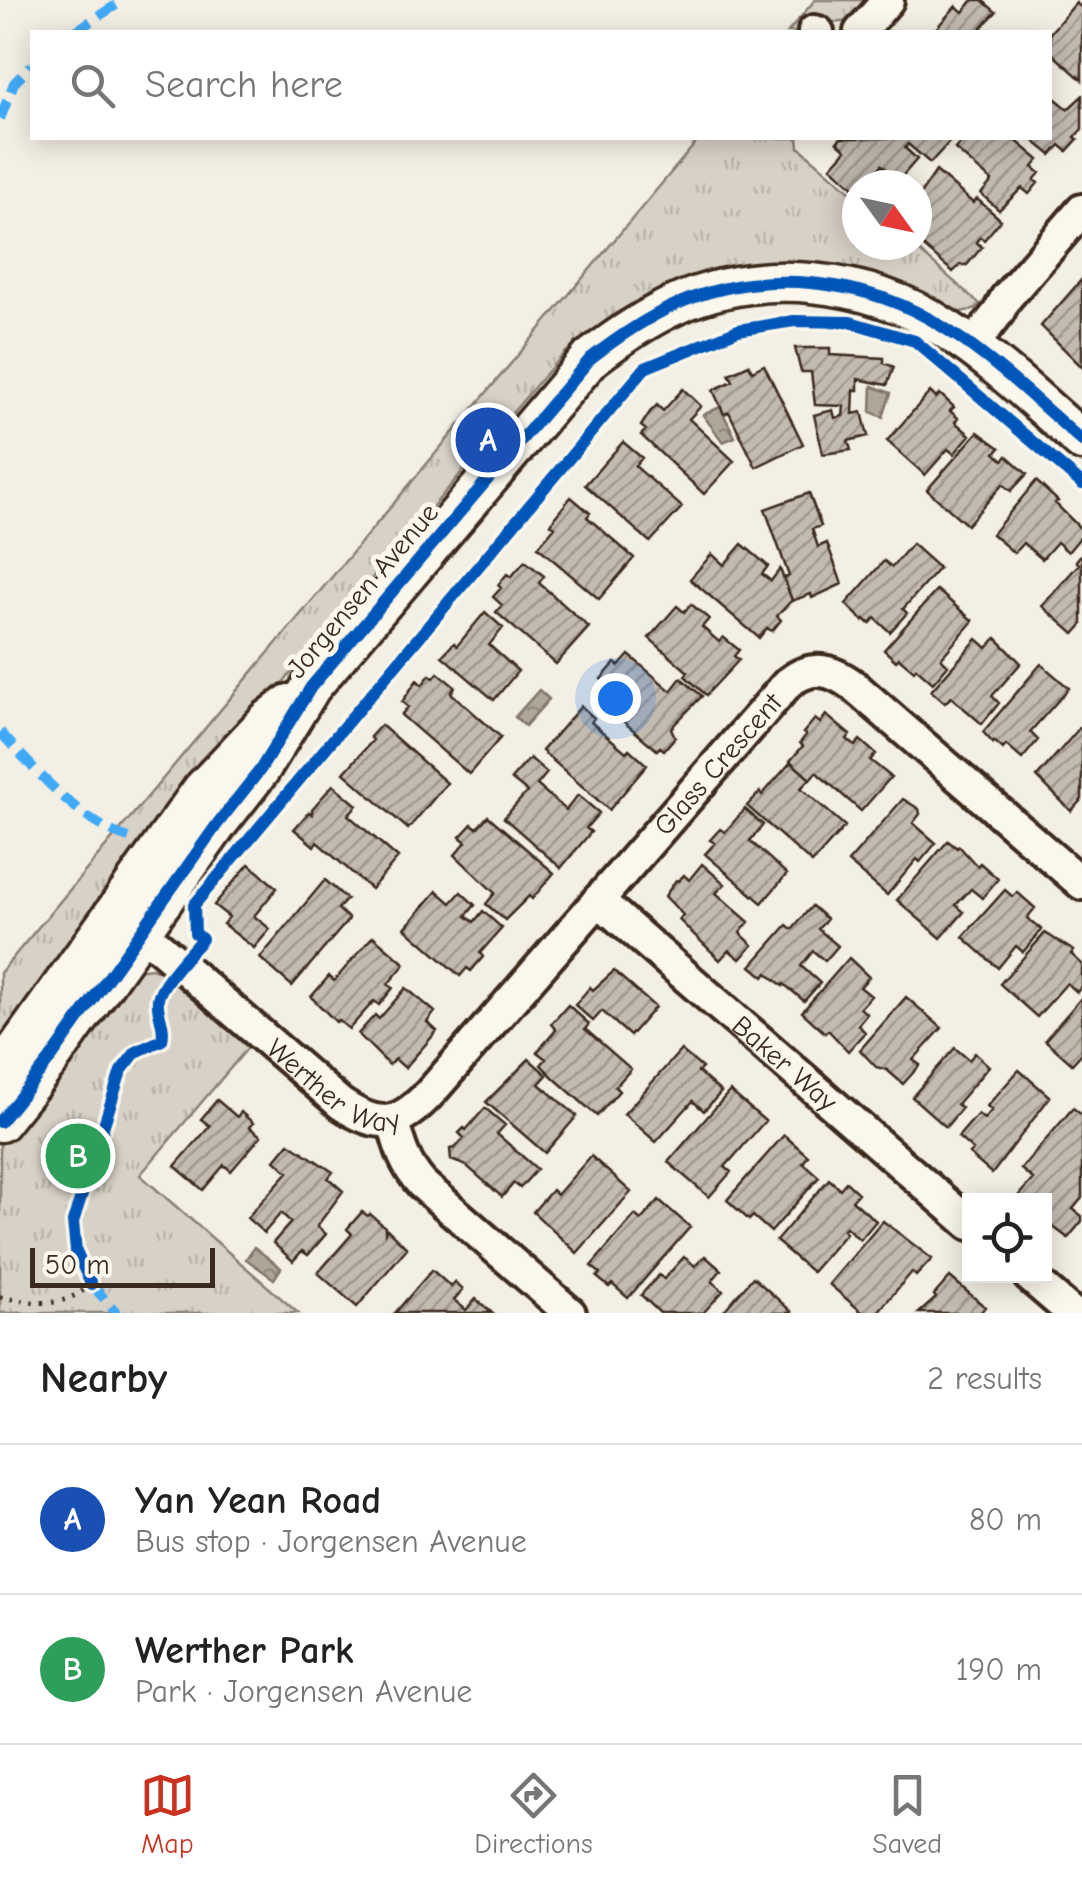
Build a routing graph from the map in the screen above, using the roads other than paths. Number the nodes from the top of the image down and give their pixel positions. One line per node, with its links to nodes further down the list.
1 (888, 0): 2 (street)
2 (862, 30)
3 (1082, 210): 4 (street)
4 (968, 343): 5 (street, Jorgensen Avenue); 8 (street, Jorgensen Avenue)
5 (1082, 440)
6 (1082, 884): 7 (street, Glass Crescent)
7 (598, 900): 10 (street, Glass Crescent); 12 (street, Baker Way)
8 (129, 920): 9 (street, Jorgensen Avenue); 10 (street, Werther Way); 11 (street, Jorgensen Avenue)
9 (0, 1073)
10 (394, 1121): 14 (street, Werther Way)
11 (0, 1122)
12 (962, 1217)
13 (1037, 1283): 15 (street)
14 (570, 1313)
15 (1072, 1313)

